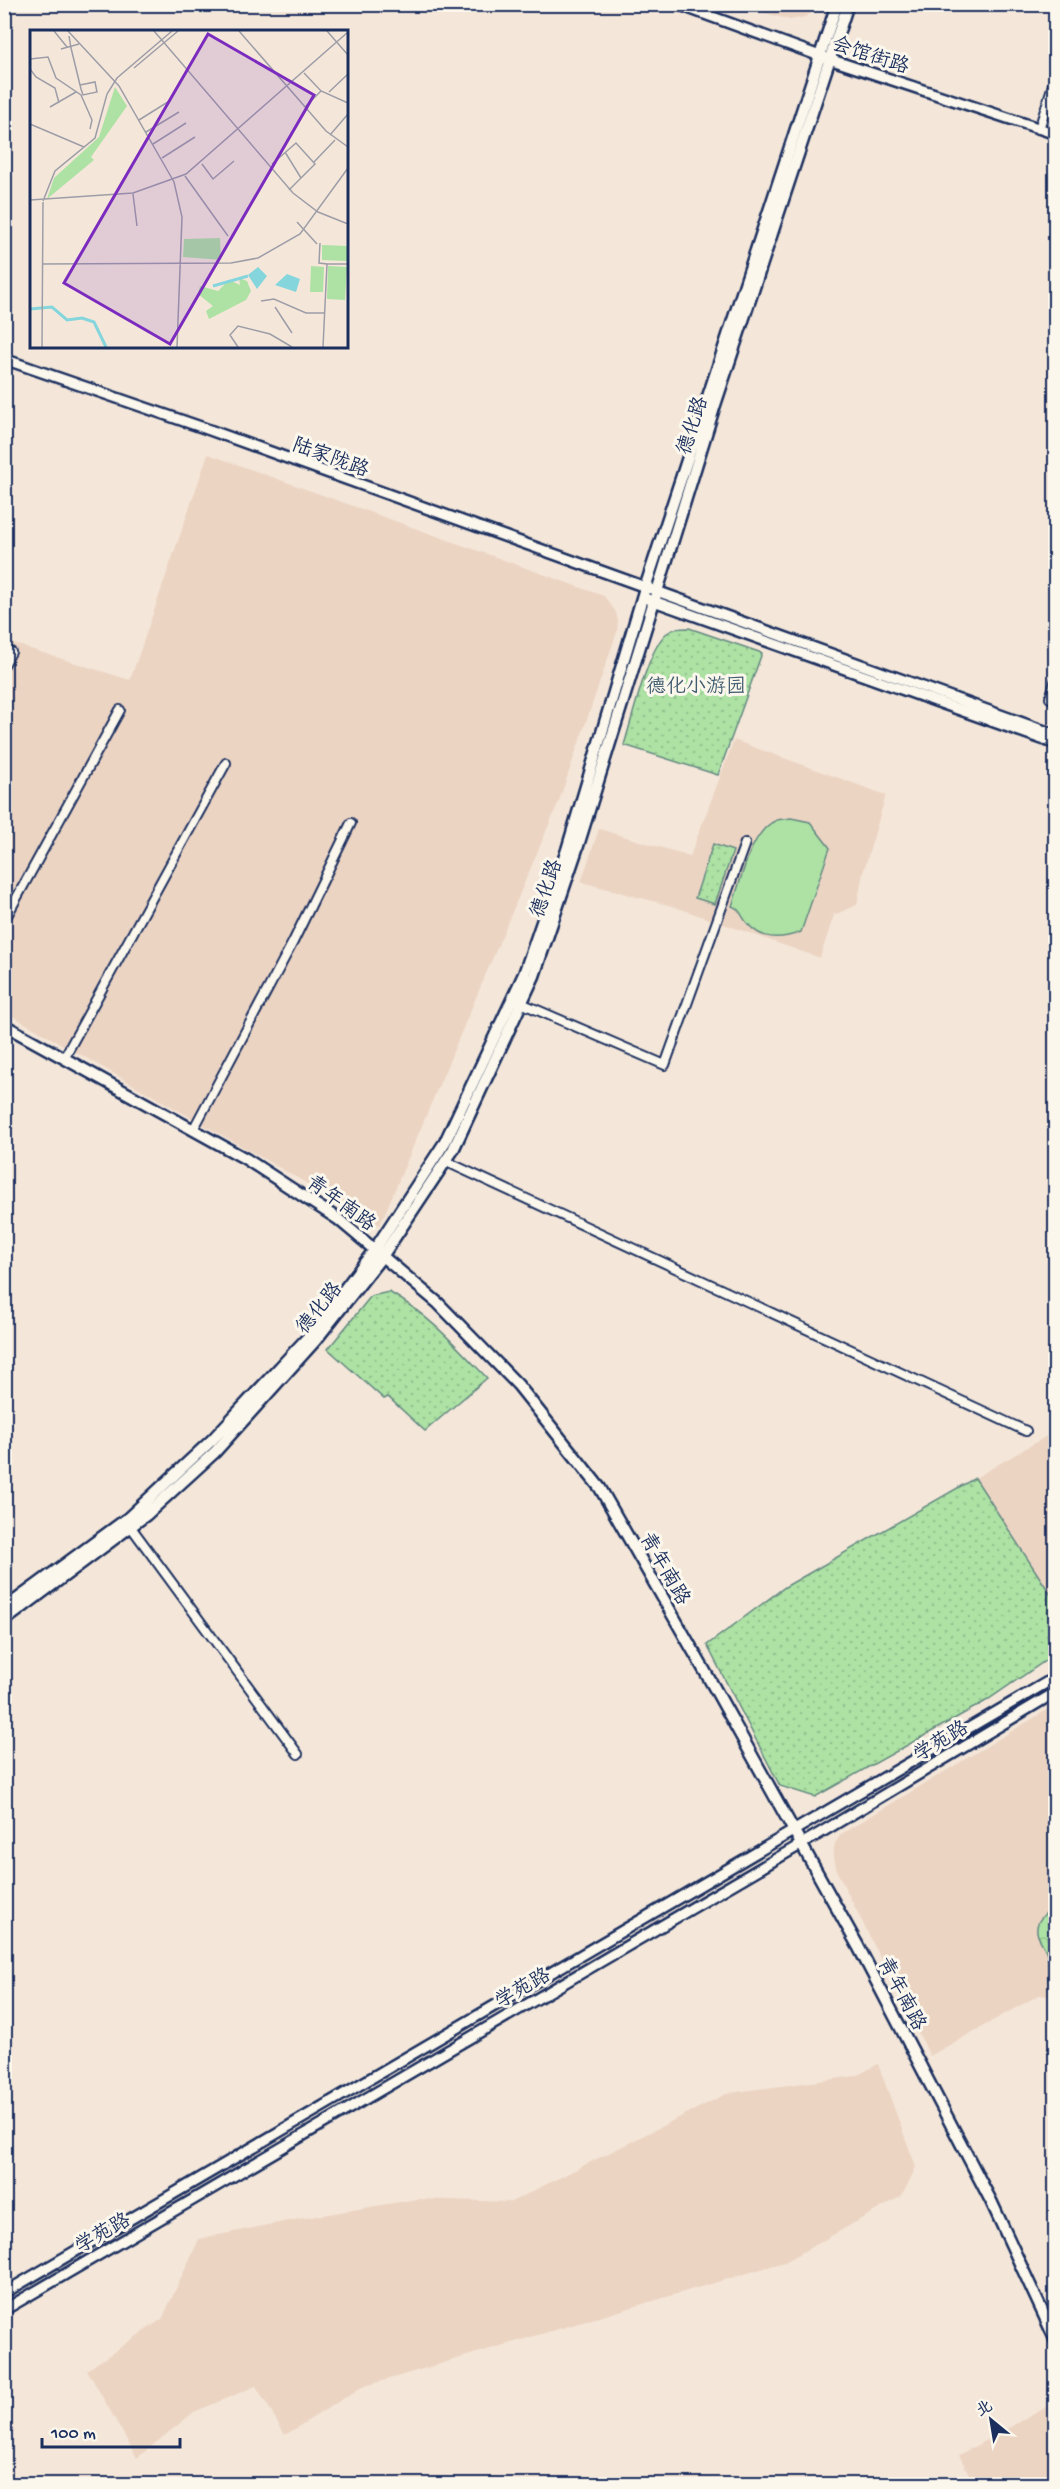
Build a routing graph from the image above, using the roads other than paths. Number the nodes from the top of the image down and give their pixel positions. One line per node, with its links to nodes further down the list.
1 (677, 4): 4 (street, 会馆街路)
2 (837, 4): 4 (main road, 德化路)
3 (848, 4): 4 (main road, 德化路)
4 (825, 58): 6 (street, 会馆街路); 9 (main road, 德化路)
5 (1056, 75): 6 (street)
6 (1039, 129): 7 (street, 会馆街路)
7 (1056, 134)
8 (4, 359): 9 (street, 陆家陇路)
9 (650, 595): 15 (street); 16 (street); 21 (main road, 德化路); 26 (main road, 德化路)
10 (11, 652): 11 (street)
11 (4, 665)
12 (1056, 679): 13 (street)
13 (1050, 698)
14 (120, 710): 20 (street)
15 (1056, 735)
16 (1056, 744)
17 (226, 763): 23 (street)
18 (351, 823): 24 (street)
19 (745, 843): 21 (street)
20 (4, 921)
21 (521, 1003): 25 (main road, 德化路)
22 (4, 1025): 23 (main road, 青年南路)
23 (64, 1058): 24 (main road, 青年南路)
24 (193, 1130): 26 (main road, 青年南路)
25 (445, 1161): 26 (main road, 德化路); 27 (street)
26 (379, 1252): 28 (main road, 德化路); 29 (main road, 德化路); 34 (main road, 青年南路)
27 (1026, 1431)
28 (131, 1527): 30 (main road, 德化路); 33 (street)
29 (4, 1609)
30 (4, 1621)
31 (1056, 1677): 34 (street, 学苑路)
32 (1056, 1692): 35 (street, 学苑路)
33 (298, 1754)
34 (792, 1831): 35 (main road, 青年南路); 36 (street, 学苑路)
35 (800, 1845): 37 (street, 学苑路); 38 (main road, 青年南路)
36 (4, 2293)
37 (4, 2310)
38 (1056, 2341)

